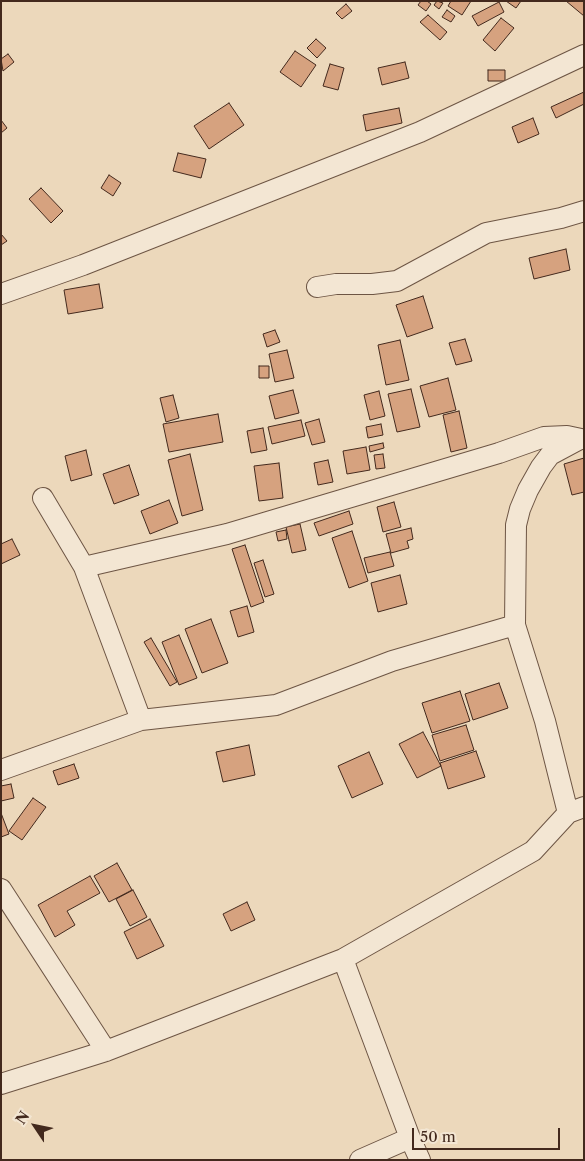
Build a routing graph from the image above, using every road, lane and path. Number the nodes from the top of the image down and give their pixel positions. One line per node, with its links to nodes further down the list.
1 (584, 55): 4 (street)
2 (584, 211): 3 (street)
3 (317, 287)
4 (1, 294)
5 (582, 438): 7 (street); 8 (street)
6 (43, 498): 7 (street)
7 (84, 566): 9 (street)
8 (515, 625): 9 (street); 11 (street)
9 (141, 720): 10 (street)
10 (1, 770)
11 (576, 810): 13 (street)
12 (1, 889): 14 (street)
13 (343, 959): 14 (street); 16 (street)
14 (106, 1051): 15 (street)
15 (1, 1084)
16 (410, 1138): 17 (street); 18 (street)
17 (360, 1160)
18 (420, 1160)

